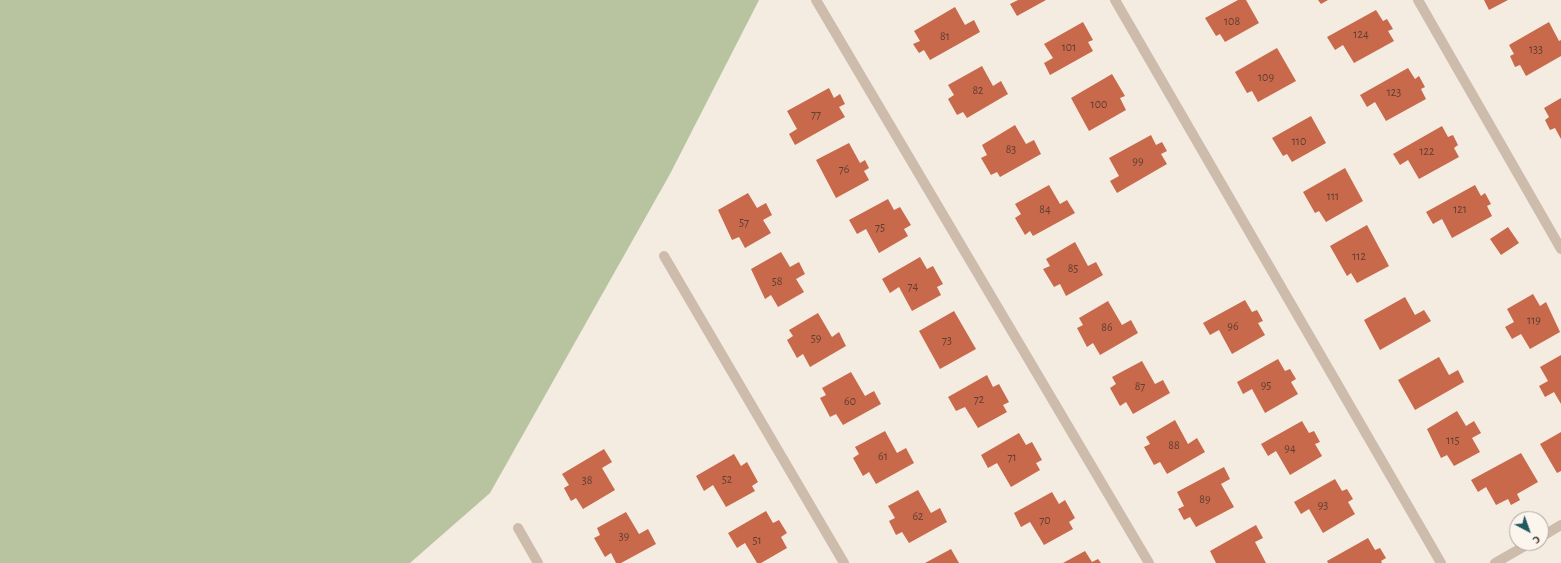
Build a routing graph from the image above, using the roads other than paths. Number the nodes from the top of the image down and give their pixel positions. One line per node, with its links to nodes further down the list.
1 (816, 0): 12 (street)
2 (1115, 0): 13 (street)
3 (1418, 0): 4 (street)
4 (1561, 249)
5 (664, 256): 11 (street)
6 (1561, 525): 8 (street)
7 (518, 528): 10 (street)
8 (1549, 532)
9 (1516, 551): 14 (street)
10 (538, 563)
11 (844, 563)
12 (1149, 563)
13 (1441, 563)
14 (1495, 563)

